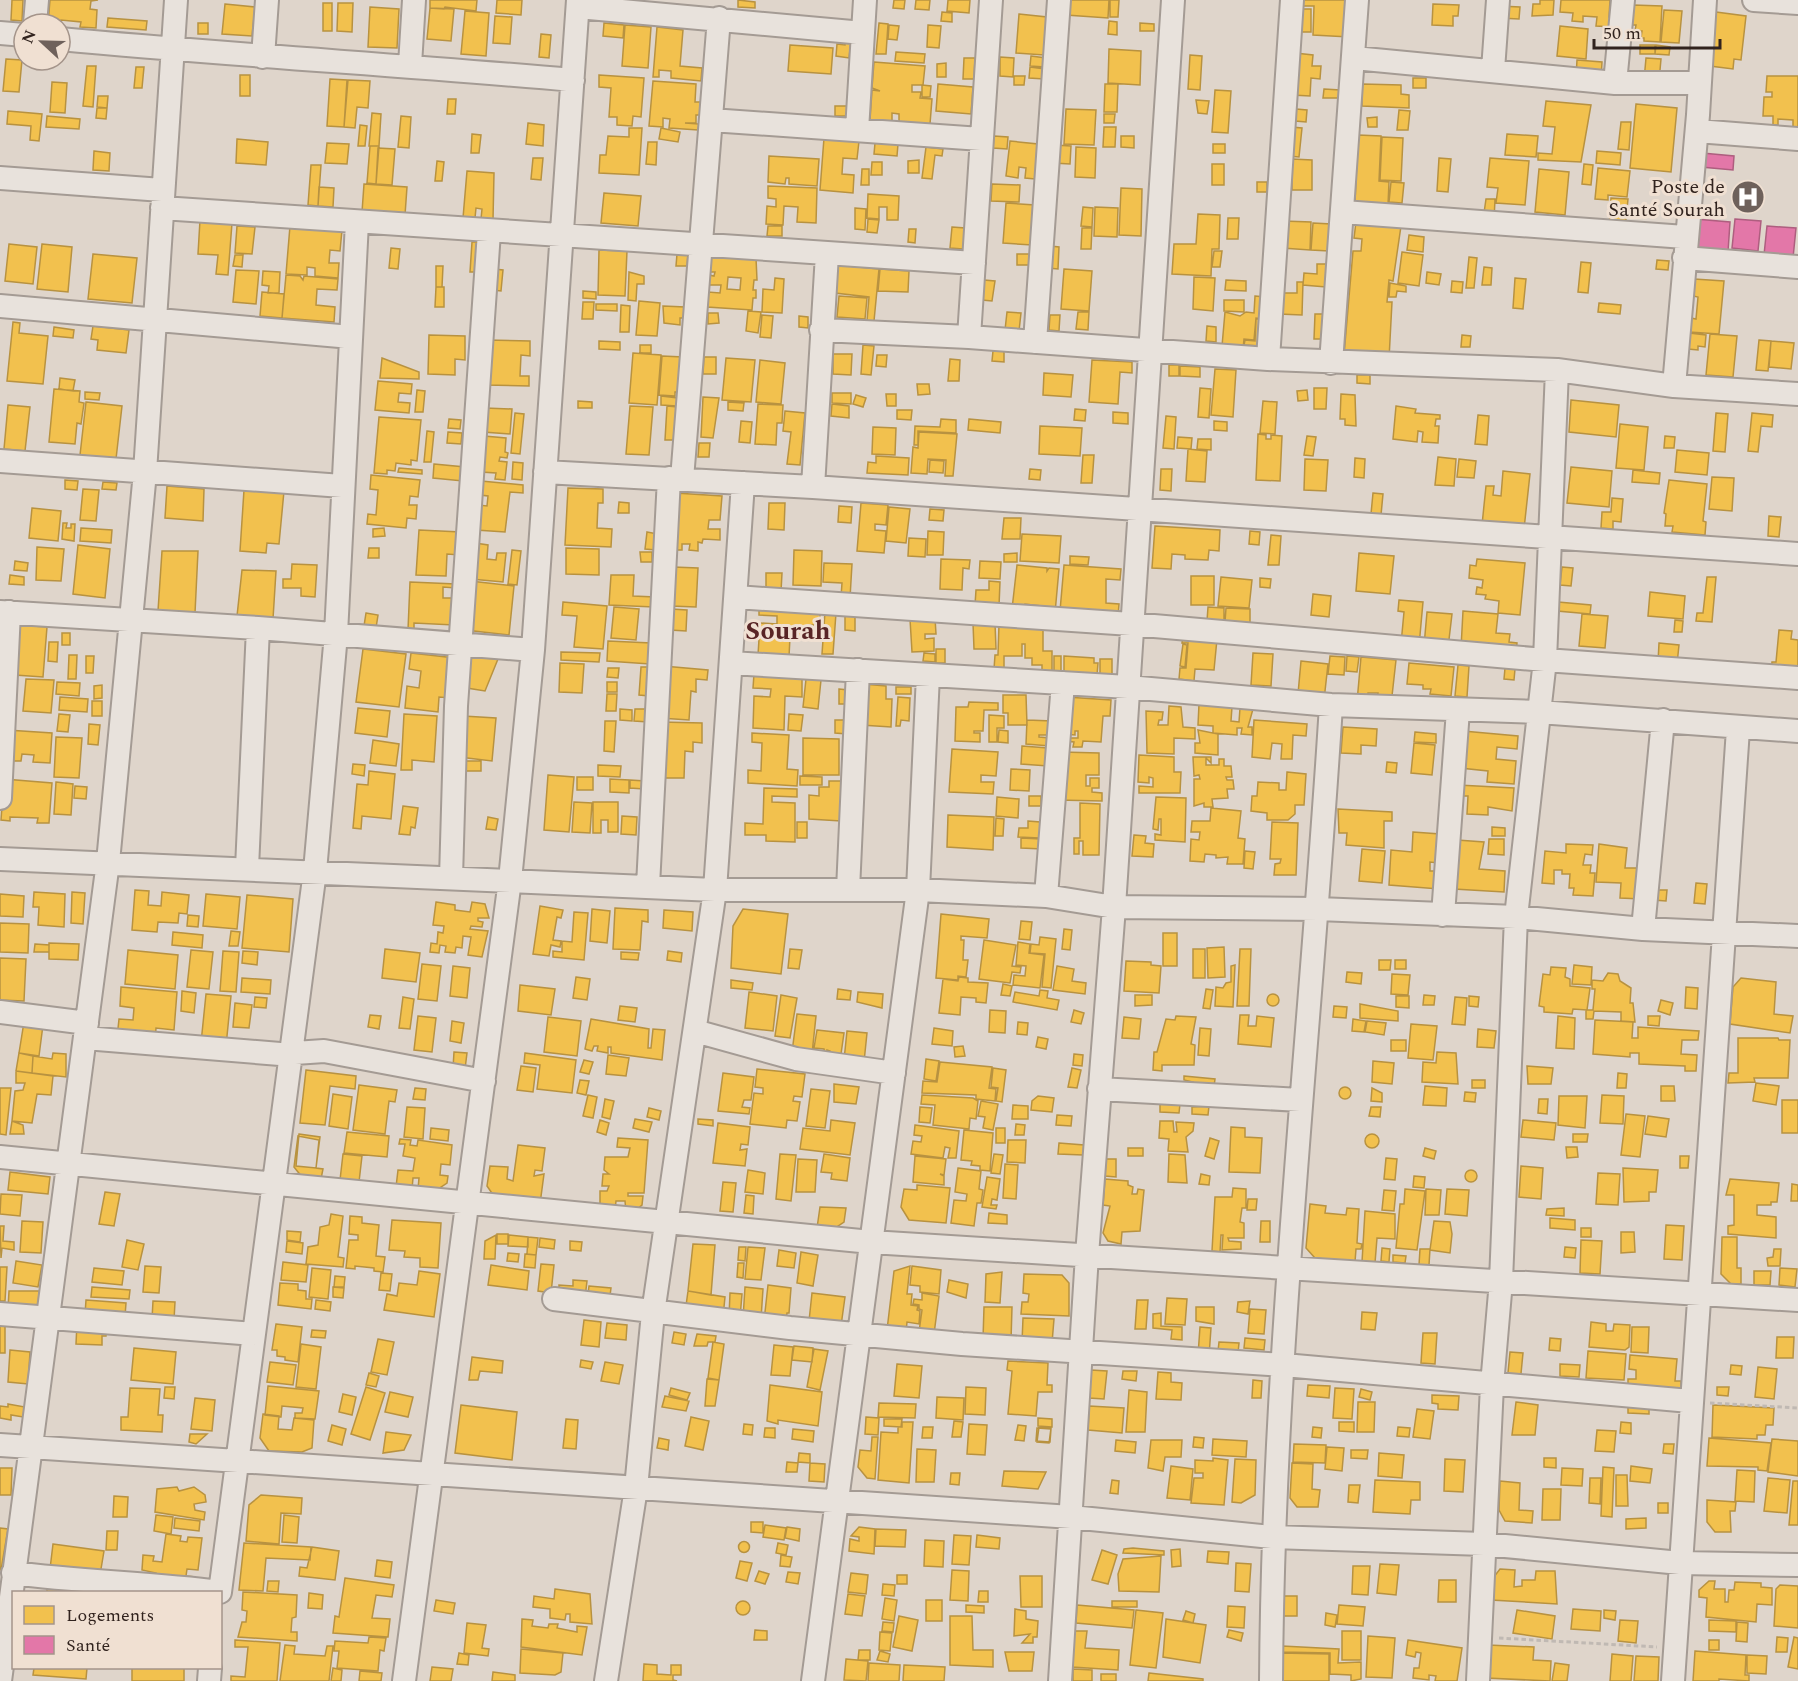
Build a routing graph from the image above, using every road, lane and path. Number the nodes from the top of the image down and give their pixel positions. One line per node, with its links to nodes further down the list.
1 (176, 0): 19 (street)
2 (267, 0): 20 (street)
3 (414, 0): 22 (street)
4 (865, 0): 17 (street)
5 (991, 0): 30 (street)
6 (1059, 0): 48 (street)
7 (1173, 0): 49 (street)
8 (1292, 0): 50 (street)
9 (1357, 0): 21 (street)
10 (1498, 0): 23 (street)
11 (1623, 0): 26 (street)
12 (1705, 0): 25 (street)
13 (1754, 0): 14 (street)
14 (1798, 3)
15 (578, 4): 16 (street); 24 (street)
16 (719, 18): 17 (street); 27 (street)
17 (863, 33): 28 (street)
18 (72, 40): 19 (street)
19 (173, 49): 20 (street); 33 (street)
20 (263, 57): 22 (street)
21 (1354, 58): 23 (street); 34 (street)
22 (410, 65): 24 (street)
23 (1493, 70): 26 (street)
24 (573, 80): 37 (street)
25 (1699, 82): 26 (street); 29 (street)
26 (1615, 83)
27 (711, 120): 28 (street); 38 (street)
28 (857, 130): 30 (street)
29 (1697, 131): 31 (street); 39 (street)
30 (981, 139): 41 (street)
31 (1798, 139)
32 (0, 178): 33 (street)
33 (162, 199): 35 (street); 44 (street)
34 (1343, 212): 39 (street); 51 (street)
35 (357, 222): 36 (street); 46 (street)
36 (489, 232): 37 (street); 71 (street)
37 (562, 235): 38 (street); 57 (street)
38 (699, 245): 40 (street); 58 (street)
39 (1684, 248): 42 (street); 53 (street)
40 (827, 254): 41 (street); 45 (street)
41 (974, 263): 47 (street)
42 (1798, 267)
43 (0, 306): 44 (street)
44 (156, 319): 46 (street); 56 (street)
45 (821, 330): 47 (street); 61 (street)
46 (351, 337): 60 (street)
47 (969, 337): 48 (street)
48 (1035, 342): 49 (street)
49 (1151, 350): 50 (street); 62 (street)
50 (1268, 359): 51 (street)
51 (1331, 363): 52 (street)
52 (1557, 370): 53 (street); 63 (street)
53 (1674, 386): 54 (street)
54 (1798, 394)
55 (0, 461): 56 (street)
56 (145, 472): 60 (street); 67 (street)
57 (545, 472): 58 (street); 72 (street)
58 (676, 478): 59 (street); 93 (street)
59 (742, 483): 61 (street); 65 (street)
60 (342, 486): 70 (street)
61 (813, 487): 62 (street)
62 (1139, 510): 63 (street); 68 (street)
63 (1549, 536): 64 (street); 73 (street)
64 (1798, 554)
65 (736, 597): 68 (street); 74 (street)
66 (4, 612): 67 (street); 86 (street)
67 (131, 621): 69 (street); 88 (street)
68 (1131, 624): 73 (street); 79 (street)
69 (258, 628): 70 (street); 89 (street)
70 (336, 634): 71 (street); 90 (street)
71 (461, 645): 72 (street); 91 (street)
72 (533, 650): 92 (street)
73 (1545, 660): 77 (street); 82 (street)
74 (732, 663): 75 (street); 94 (street)
75 (858, 670): 76 (street); 95 (street)
76 (928, 675): 78 (street); 96 (street)
77 (1798, 678)
78 (1063, 682): 79 (street); 97 (street)
79 (1128, 687): 80 (street); 98 (street)
80 (1331, 705): 81 (street); 99 (street)
81 (1458, 710): 82 (street); 100 (street)
82 (1539, 712): 83 (street); 101 (street)
83 (1663, 720): 84 (street); 102 (street)
84 (1738, 729): 85 (street); 103 (street)
85 (1798, 731)
86 (0, 798)
87 (0, 859): 88 (street)
88 (108, 862): 89 (street); 106 (street)
89 (247, 868): 90 (street)
90 (315, 871): 91 (street); 108 (street)
91 (451, 878): 92 (street)
92 (510, 880): 93 (street); 110 (street)
93 (648, 886): 94 (street)
94 (715, 890): 95 (street); 107 (street)
95 (848, 890): 96 (street)
96 (918, 890): 97 (street); 109 (street)
97 (1046, 896): 98 (street)
98 (1114, 907): 99 (street); 111 (street)
99 (1318, 909): 100 (street); 112 (street)
100 (1443, 915): 101 (street)
101 (1516, 917): 102 (street); 121 (street)
102 (1642, 929): 103 (street)
103 (1725, 933): 104 (street); 122 (street)
104 (1798, 936)
105 (0, 1012): 106 (street)
106 (86, 1031): 108 (street); 114 (street)
107 (695, 1031): 109 (street); 117 (street)
108 (291, 1052): 110 (street); 115 (street)
109 (894, 1073): 118 (street)
110 (484, 1081): 116 (street)
111 (1100, 1089): 112 (street); 119 (street)
112 (1300, 1100): 120 (street)
113 (0, 1157): 114 (street)
114 (68, 1163): 115 (street); 127 (street)
115 (274, 1184): 116 (street); 128 (street)
116 (467, 1202): 117 (street); 138 (street)
117 (666, 1222): 118 (street); 125 (street)
118 (871, 1242): 119 (street); 129 (street)
119 (1087, 1255): 120 (street); 130 (street)
120 (1290, 1266): 121 (street); 131 (street)
121 (1501, 1281): 122 (street); 132 (street)
122 (1698, 1293): 124 (street); 133 (street)
123 (554, 1299): 125 (street)
124 (1798, 1300)
125 (653, 1313): 129 (street); 139 (street)
126 (0, 1314): 127 (street)
127 (48, 1316): 128 (street); 136 (street)
128 (254, 1334): 137 (street)
129 (859, 1334): 130 (street); 140 (street)
130 (1082, 1351): 131 (street); 141 (street)
131 (1284, 1365): 132 (street); 142 (street)
132 (1492, 1385): 133 (street); 143 (street)
133 (1690, 1401): 134 (path); 144 (street)
134 (1798, 1408)
135 (0, 1445): 136 (street)
136 (30, 1447): 137 (street); 146 (street)
137 (237, 1461): 138 (street); 148 (street)
138 (431, 1474): 139 (street); 152 (street)
139 (636, 1488): 140 (street); 153 (street)
140 (837, 1501): 141 (street); 154 (street)
141 (1071, 1518): 142 (street); 155 (street)
142 (1272, 1537): 143 (street); 156 (street)
143 (1484, 1544): 144 (street); 149 (street)
144 (1680, 1563): 145 (street); 150 (street)
145 (1798, 1565)
146 (14, 1573): 147 (street); 151 (street)
147 (212, 1591)
148 (220, 1591)
149 (1481, 1636): 150 (path); 157 (street)
150 (1674, 1648): 158 (street)
151 (0, 1681)
152 (404, 1681)
153 (606, 1681)
154 (813, 1681)
155 (1060, 1681)
156 (1271, 1681)
157 (1478, 1681)
158 (1673, 1681)

